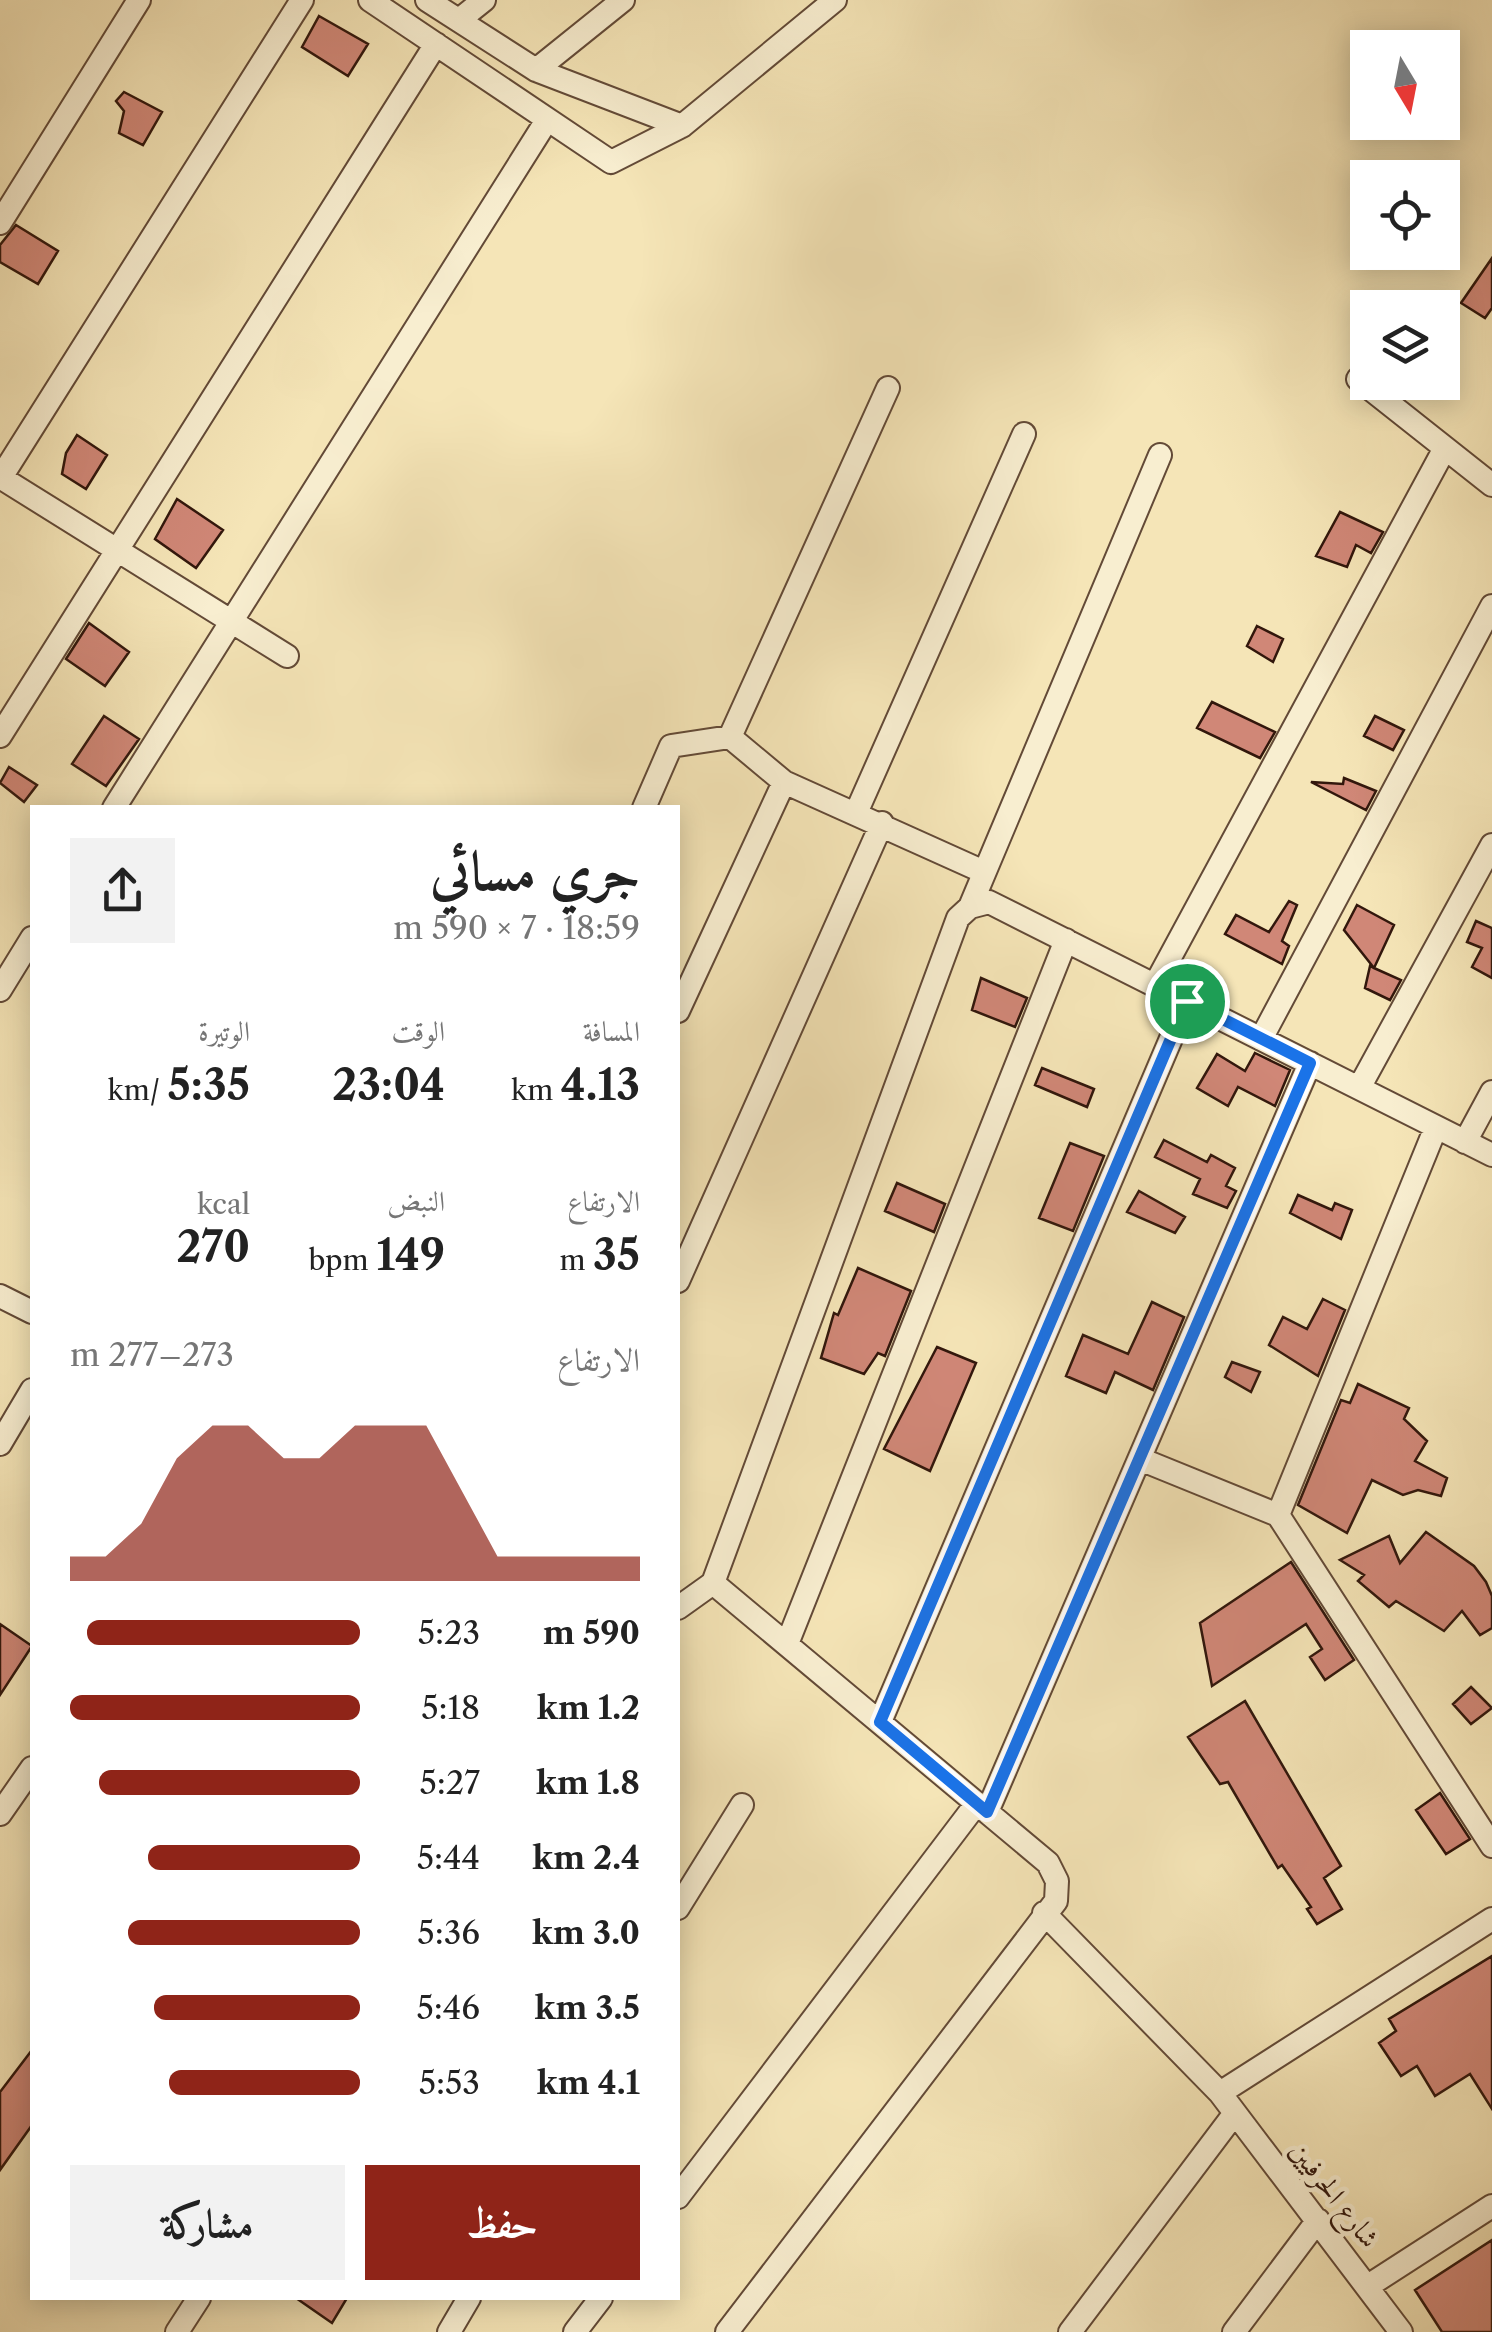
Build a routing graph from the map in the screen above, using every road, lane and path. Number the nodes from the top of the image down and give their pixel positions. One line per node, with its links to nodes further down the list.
1 (139, 0): 13 (street)
2 (302, 0): 19 (street)
3 (370, 0): 9 (street)
4 (427, 0): 8 (street)
5 (484, 0): 8 (street)
6 (622, 0): 10 (street)
7 (836, 0): 12 (street)
8 (458, 20): 10 (street)
9 (436, 44): 11 (street); 21 (street)
10 (536, 70): 12 (street)
11 (547, 120): 12 (street); 23 (street)
12 (682, 126)
13 (0, 224)
14 (888, 388): 26 (street)
15 (1384, 400): 17 (street)
16 (1024, 434): 30 (street)
17 (1444, 448): 20 (street); 37 (street)
18 (1160, 455): 33 (street)
19 (0, 478): 21 (street)
20 (1492, 485)
21 (118, 551): 23 (street); 25 (street)
22 (1492, 606): 41 (street)
23 (231, 622): 24 (street); 28 (street)
24 (287, 656)
25 (0, 736)
26 (730, 737): 27 (street); 29 (street)
27 (784, 782): 30 (street); 40 (street)
28 (116, 805)
29 (645, 805)
30 (856, 813): 31 (street)
31 (882, 824): 33 (street); 48 (street)
32 (1492, 845): 43 (street)
33 (984, 872): 34 (street)
34 (970, 906): 35 (street); 55 (street)
35 (1066, 940): 37 (street); 57 (street)
36 (30, 941): 38 (street)
37 (1155, 985): 39 (street)
38 (0, 990)
39 (1187, 1001): 41 (street); 58 (street)
40 (680, 1007)
41 (1261, 1038): 42 (street)
42 (1310, 1063): 43 (street); 53 (street)
43 (1359, 1088): 45 (street)
44 (1492, 1092): 46 (street)
45 (1436, 1127): 46 (street); 54 (street)
46 (1465, 1142): 47 (street)
47 (1492, 1155)
48 (680, 1276)
49 (0, 1296): 50 (street)
50 (30, 1311)
51 (30, 1393): 52 (street)
52 (0, 1444)
53 (1140, 1459): 54 (street); 61 (street)
54 (1278, 1515): 63 (street)
55 (713, 1583): 56 (street); 57 (street)
56 (680, 1607)
57 (786, 1644): 58 (street)
58 (880, 1722): 61 (street)
59 (30, 1771): 62 (street)
60 (742, 1806): 64 (street)
61 (982, 1808): 65 (street); 69 (street)
62 (0, 1814)
63 (1492, 1846)
64 (680, 1905)
65 (1044, 1914): 67 (street, شارع الحرفيين); 79 (street)
66 (1492, 1919): 67 (street)
67 (1220, 2094): 68 (street, شارع الحرفيين)
68 (1235, 2113): 71 (street, شارع الحرفيين); 80 (street)
69 (680, 2194)
70 (1492, 2206): 72 (street)
71 (1318, 2220): 72 (street, شارع الحرفيين); 81 (street)
72 (1368, 2286): 82 (street, شارع الحرفيين)
73 (198, 2300): 76 (street)
74 (467, 2300): 77 (street)
75 (599, 2300): 78 (street)
76 (177, 2332)
77 (450, 2332)
78 (575, 2332)
79 (727, 2332)
80 (1070, 2332)
81 (1234, 2332)
82 (1402, 2332)

